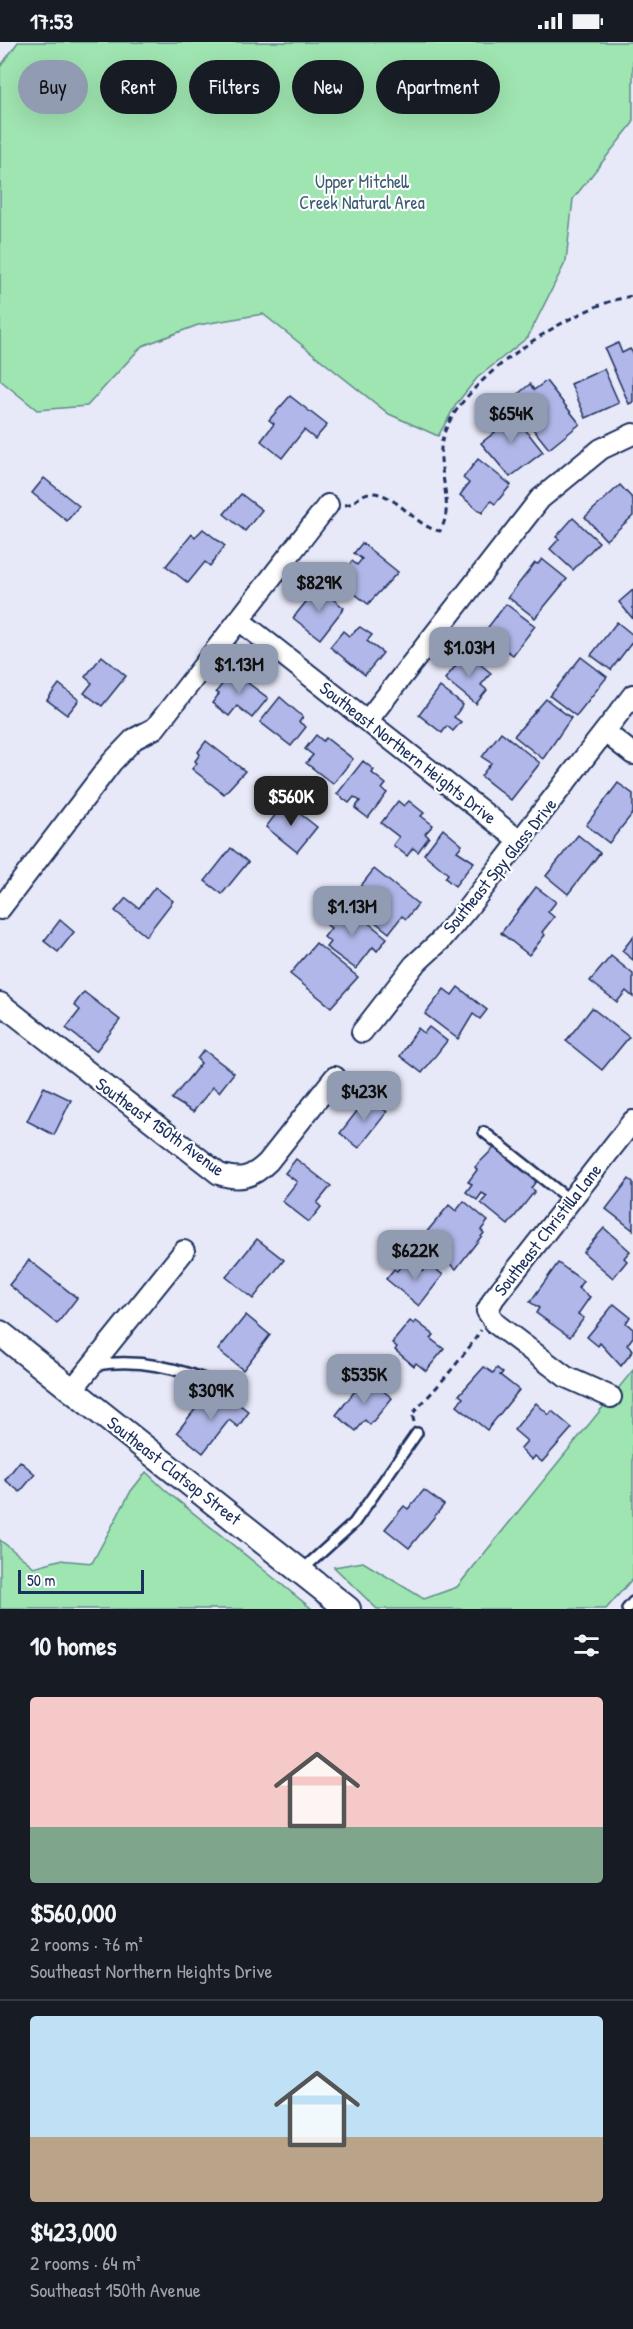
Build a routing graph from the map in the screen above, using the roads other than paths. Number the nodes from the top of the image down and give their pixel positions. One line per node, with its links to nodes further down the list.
1 (633, 434): 5 (street)
2 (328, 505): 3 (street)
3 (239, 620): 5 (street, Southeast Northern Heights Drive); 9 (street)
4 (633, 695): 6 (street, Southeast Spy Glass Drive)
5 (367, 721): 8 (street, Southeast Northern Heights Drive)
6 (605, 732): 7 (street); 8 (street, Southeast Spy Glass Drive)
7 (633, 754)
8 (521, 842): 11 (street, Southeast Spy Glass Drive)
9 (0, 909)
10 (0, 1003): 12 (street, Southeast 150th Avenue)
11 (362, 1032)
12 (335, 1077)
13 (633, 1121): 15 (street, Southeast Christilla Lane)
14 (484, 1132): 15 (lane)
15 (571, 1201): 21 (street, Southeast Christilla Lane)
16 (184, 1251): 18 (street)
17 (0, 1333): 20 (street, Southeast Clatsop Street)
18 (90, 1366): 19 (lane); 20 (street)
19 (219, 1385)
20 (72, 1390): 23 (street, Southeast Clatsop Street)
21 (611, 1397)
22 (417, 1433): 23 (lane)
23 (301, 1572): 25 (street, Southeast Clatsop Street)
24 (633, 1602): 26 (lane)
25 (348, 1609)
26 (627, 1609)

